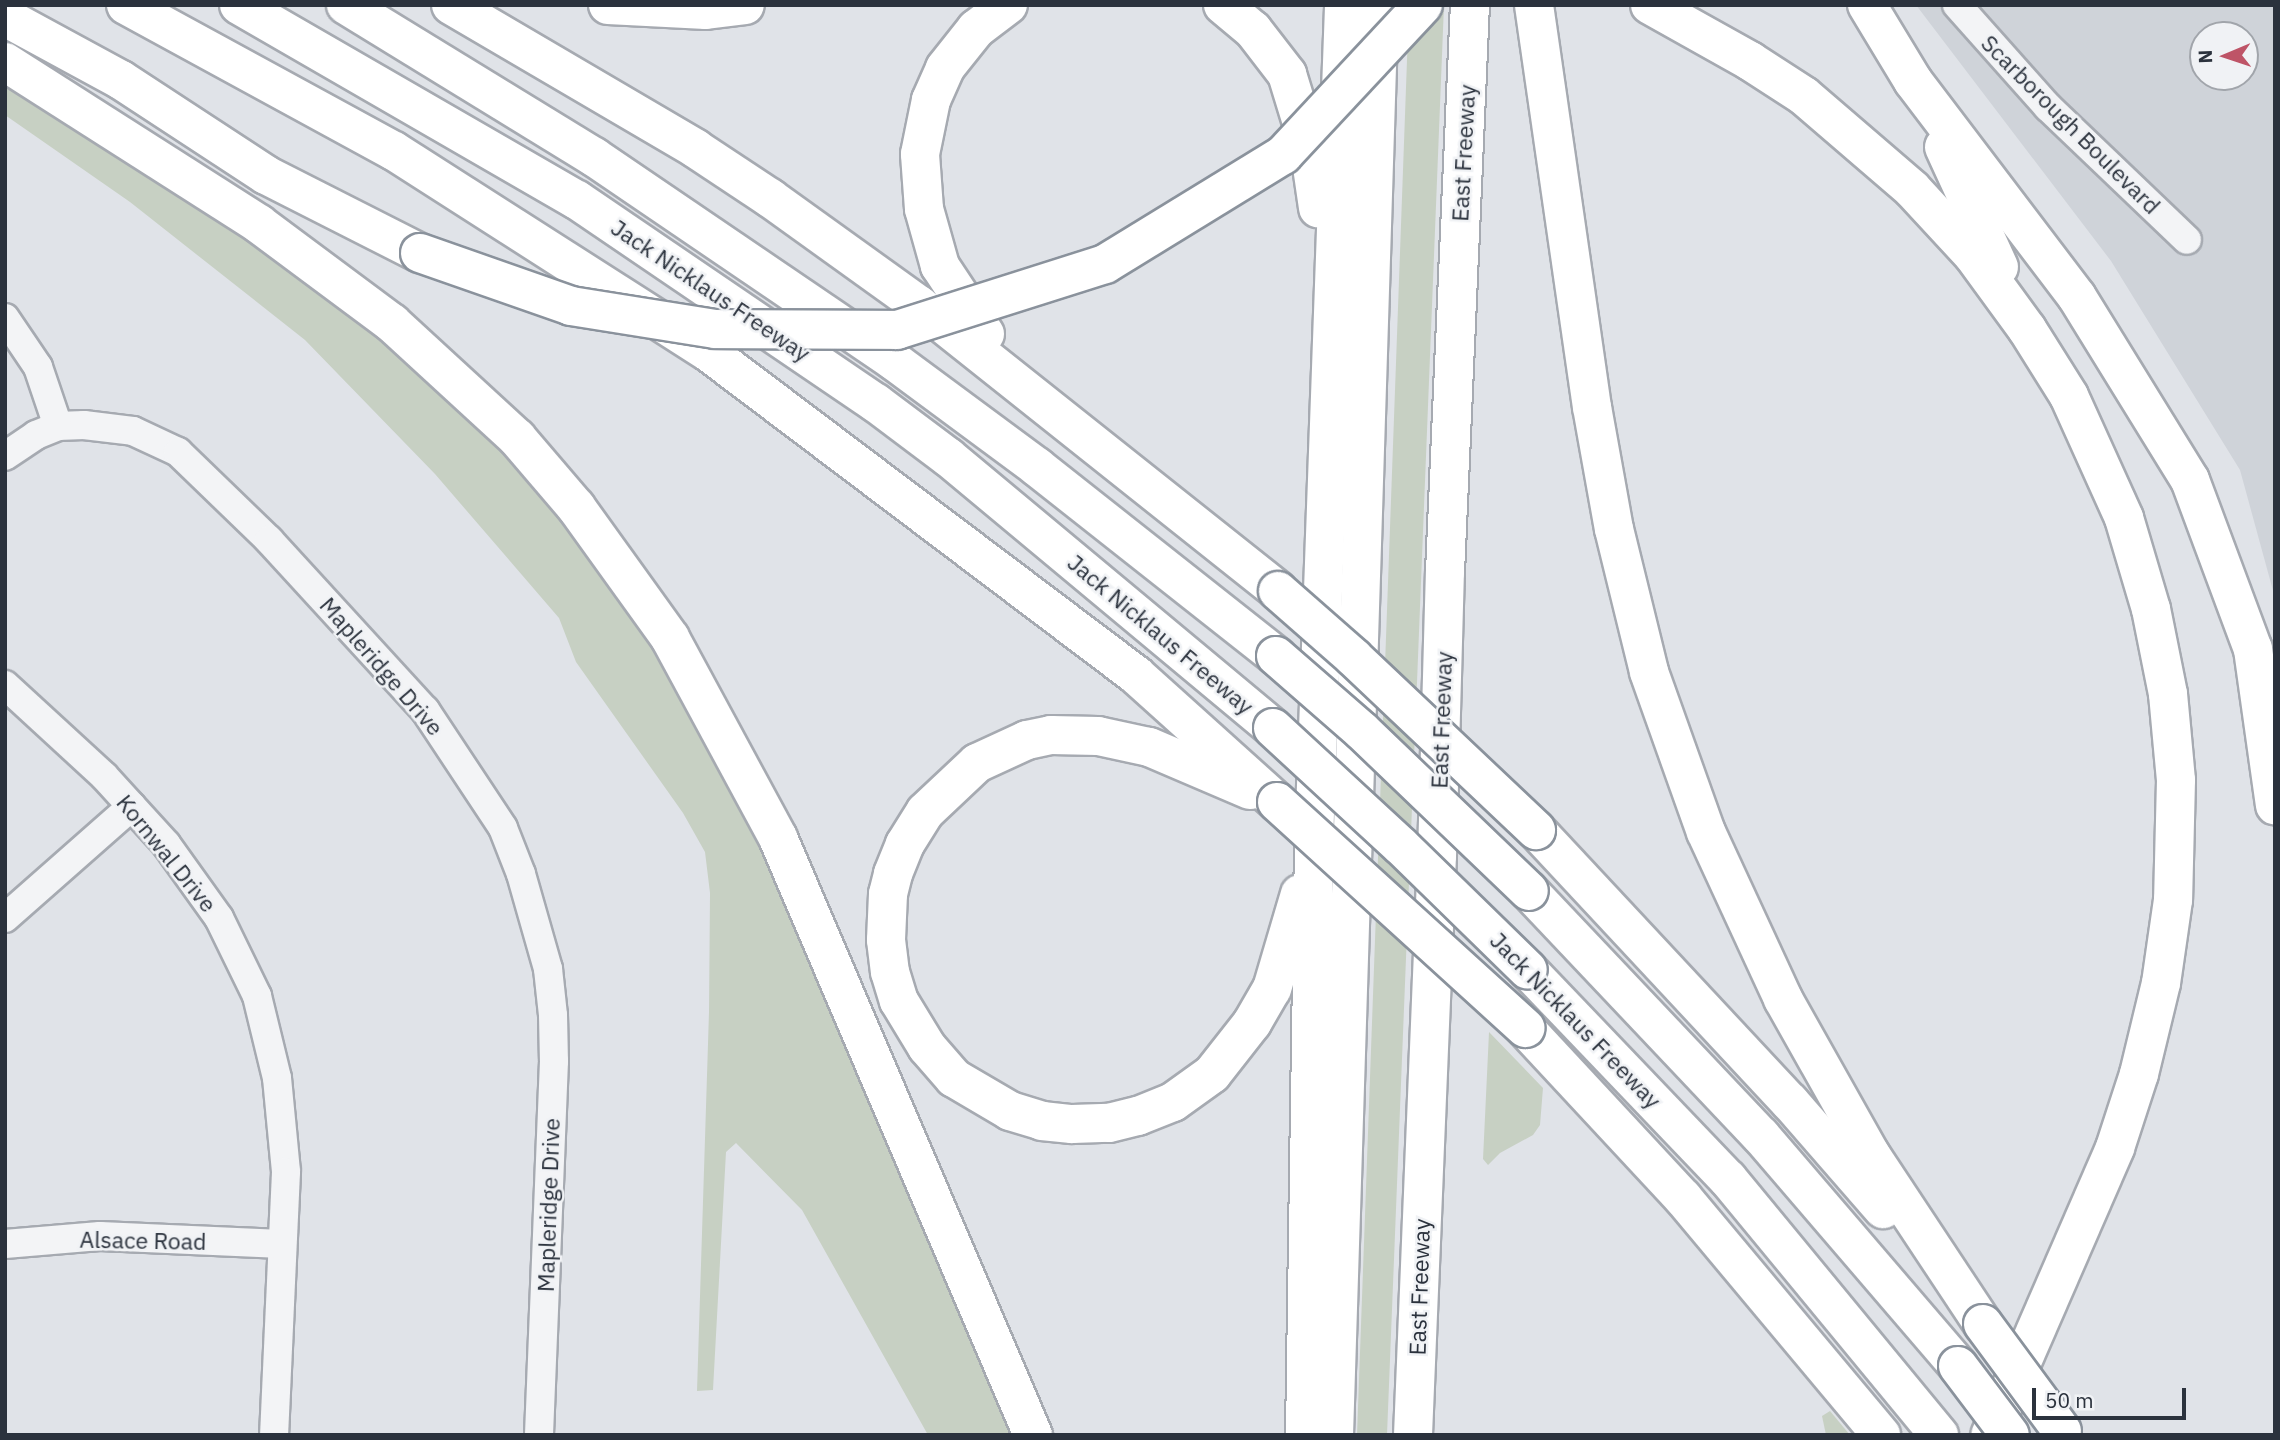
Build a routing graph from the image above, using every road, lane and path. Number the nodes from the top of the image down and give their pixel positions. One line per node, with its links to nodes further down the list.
1 (126, 5): 28 (highway)
2 (239, 5): 36 (highway, Jack Nicklaus Freeway, bridge)
3 (346, 5): 46 (highway, Jack Nicklaus Freeway, bridge)
4 (451, 5): 24 (highway)
5 (608, 5): 6 (highway)
6 (745, 5)
7 (1008, 5): 24 (highway)
8 (1223, 5): 23 (highway)
9 (1344, 5): 23 (highway)
10 (1379, 5): 42 (highway)
11 (1423, 5): 17 (highway, bridge)
12 (1470, 5): 43 (highway, East Freeway)
13 (1534, 5): 35 (highway)
14 (1650, 5): 22 (highway)
15 (1867, 5): 19 (highway)
16 (1957, 5): 20 (street, Scarborough Boulevard)
17 (5, 17)
18 (5, 62): 40 (highway)
19 (1913, 81): 22 (highway); 29 (highway)
20 (2187, 240)
21 (5, 318): 25 (street)
22 (2027, 329): 45 (highway)
23 (1329, 377): 31 (highway)
24 (1065, 419): 35 (highway, bridge)
25 (58, 426): 26 (street, Mapleridge Drive); 39 (street, Mapleridge Drive)
26 (5, 456)
27 (5, 685): 30 (street, Kornwal Drive)
28 (1277, 802): 31 (highway); 44 (highway, bridge)
29 (2275, 805)
30 (132, 806): 32 (street); 34 (street, Kornwal Drive)
31 (1314, 841): 41 (highway)
32 (5, 918)
33 (5, 1244): 34 (street, Alsace Road)
34 (282, 1244): 38 (street, Kornwal Drive)
35 (1983, 1324): 37 (highway, bridge)
36 (1936, 1430)
37 (2063, 1433)
38 (274, 1435)
39 (539, 1435)
40 (1032, 1435)
41 (1305, 1435)
42 (1334, 1435)
43 (1413, 1435)
44 (1881, 1435)
45 (1990, 1435)
46 (2010, 1435)

